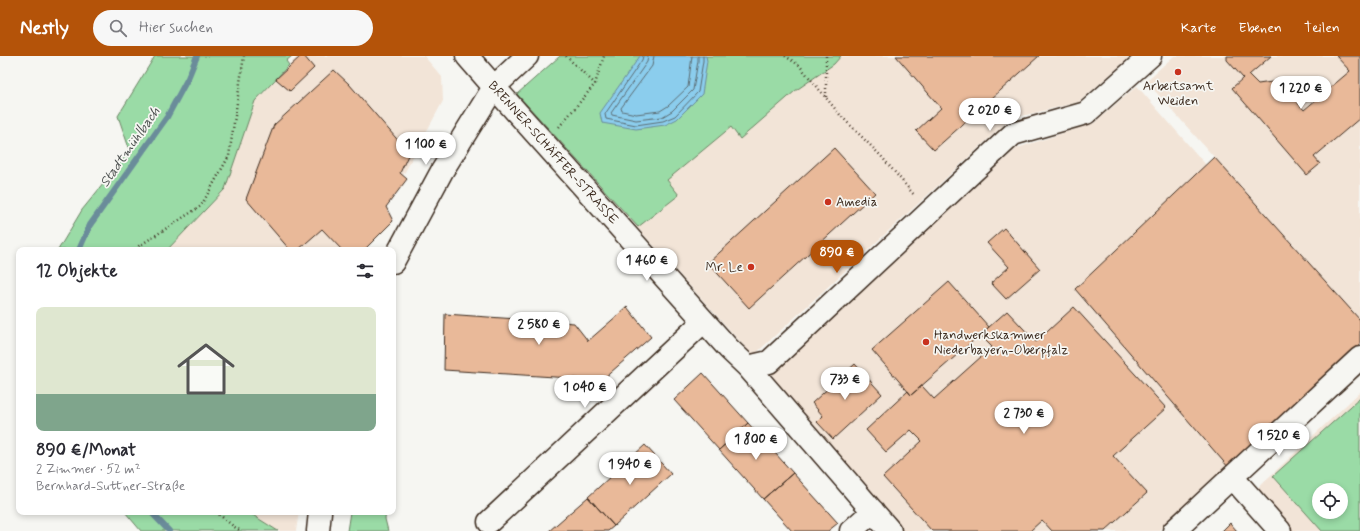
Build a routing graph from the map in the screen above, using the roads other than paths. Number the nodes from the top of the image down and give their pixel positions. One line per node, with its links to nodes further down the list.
1 (467, 56): 4 (street, BRENNER-SCHÄFFER-STRASSE)
2 (527, 56): 4 (street)
3 (1150, 56): 8 (street)
4 (494, 87): 5 (street); 6 (street, BRENNER-SCHÄFFER-STRASSE)
5 (396, 256)
6 (704, 321): 8 (street, BRENNER-SCHÄFFER-STRASSE); 12 (street)
7 (1360, 358): 9 (street)
8 (748, 367): 10 (street, BRENNER-SCHÄFFER-STRASSE)
9 (1232, 478): 16 (street); 17 (street)
10 (873, 511): 14 (street); 15 (street, BRENNER-SCHÄFFER-STRASSE)
11 (320, 515): 13 (street)
12 (489, 522)
13 (318, 531)
14 (851, 531)
15 (890, 531)
16 (1174, 531)
17 (1280, 531)

